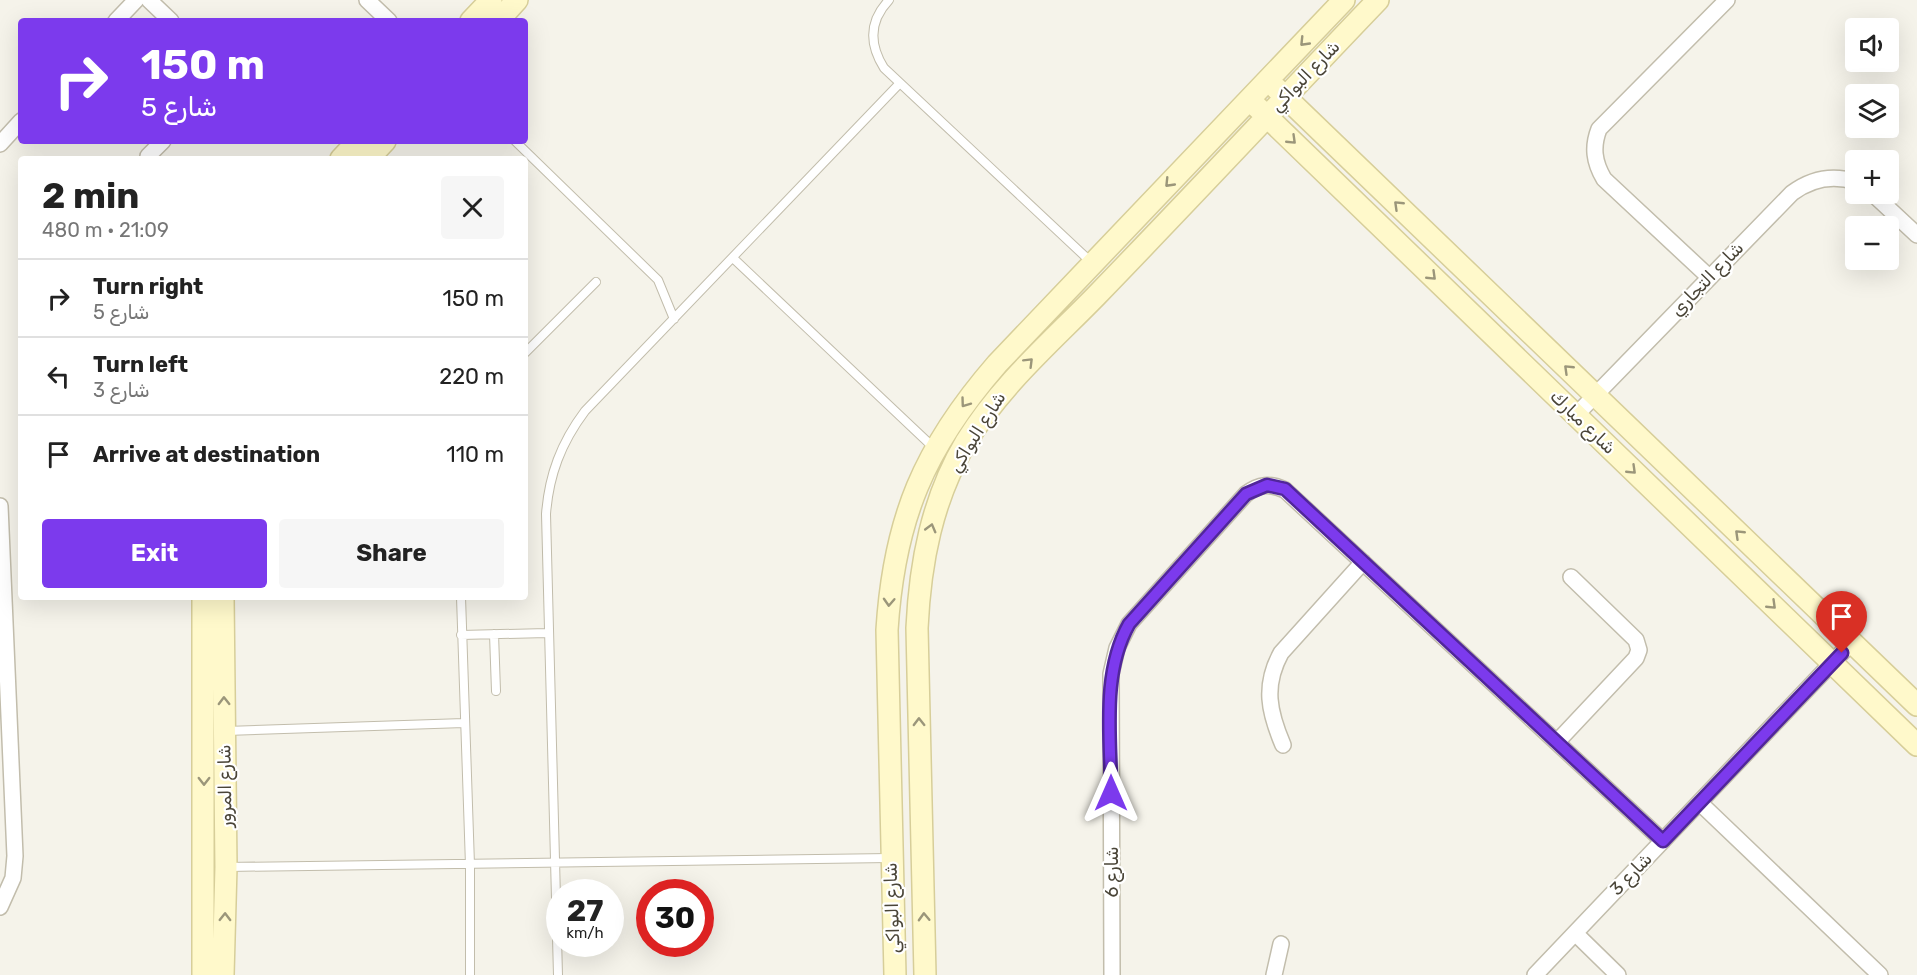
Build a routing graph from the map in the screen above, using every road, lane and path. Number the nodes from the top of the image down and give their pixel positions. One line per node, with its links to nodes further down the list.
1 (136, 0): 10 (street)
2 (149, 0): 11 (street)
3 (367, 0): 12 (street)
4 (491, 0): 13 (street)
5 (518, 0): 14 (street)
6 (889, 0): 16 (lane)
7 (1344, 0): 15 (street, شارع البواكي, one-way to 15)
8 (1378, 0): 17 (street, شارع البواكي)
9 (1727, 0): 34 (street)
10 (119, 18)
11 (168, 18)
12 (386, 18)
13 (474, 18)
14 (501, 18)
15 (1268, 80): 17 (street, شارع مبارك); 18 (street, شارع البواكي)
16 (900, 83): 32 (lane); 33 (lane)
17 (1286, 97): 19 (street, شارع البواكي); 38 (street, شارع مبارك, one-way to 17)
18 (1249, 100): 19 (street, شارع مبارك); 33 (street, شارع البواكي, one-way to 33)
19 (1267, 116): 39 (street, شارع مبارك, one-way to 39); 73 (street, شارع البواكي, one-way to 19)
20 (18, 124): 21 (street)
21 (0, 144)
22 (160, 144): 26 (street)
23 (355, 144): 27 (street)
24 (382, 144): 28 (street)
25 (518, 144): 36 (lane)
26 (148, 156)
27 (344, 156)
28 (371, 156)
29 (1845, 179): 34 (street, شارع التجاري)
30 (1884, 204): 31 (street)
31 (1917, 235)
32 (733, 258): 36 (lane); 40 (lane)
33 (1092, 263): 40 (street, شارع البواكي, one-way to 40)
34 (1709, 277): 38 (street, شارع التجاري)
35 (596, 282): 37 (lane)
36 (675, 319): 47 (lane)
37 (528, 350)
38 (1595, 395): 39 (street, شارع التجاري); 50 (street, شارع مبارك, one-way to 38)
39 (1576, 415): 51 (street, شارع مبارك, one-way to 51)
40 (934, 448): 61 (street, شارع البواكي, one-way to 61)
41 (0, 506): 65 (street)
42 (1363, 562): 56 (street); 57 (street); 74 (street, شارع 6)
43 (1571, 577): 56 (street)
44 (202, 600): 64 (street, شارع المرور, one-way to 64)
45 (223, 600): 55 (street, شارع المرور, one-way to 45)
46 (461, 600): 49 (lane)
47 (547, 633): 48 (lane); 62 (lane)
48 (494, 634): 49 (lane); 52 (lane)
49 (461, 635): 54 (lane)
50 (1851, 642): 51 (street, شارع 3); 53 (street, شارع مبارك)
51 (1832, 663): 58 (street, شارع مبارك); 59 (street, شارع 3)
52 (496, 691)
53 (1917, 705)
54 (464, 723): 55 (lane); 63 (lane)
55 (224, 731): 64 (street, شارع المرور)
56 (1557, 742): 60 (street)
57 (1283, 745)
58 (1917, 745)
59 (1700, 803): 60 (street, شارع 3); 78 (street)
60 (1663, 841): 66 (street, شارع 3)
61 (891, 858): 62 (lane); 72 (street, شارع البواكي)
62 (554, 864): 63 (lane); 71 (lane)
63 (470, 865): 64 (lane); 70 (lane)
64 (216, 868): 68 (street, شارع المرور); 69 (street, شارع المرور, one-way to 64)
65 (0, 907)
66 (1575, 933): 76 (street, شارع 3); 77 (street)
67 (1281, 944): 75 (street)
68 (203, 975)
69 (223, 975)
70 (470, 975)
71 (558, 975)
72 (895, 975)
73 (926, 975)
74 (1112, 975)
75 (1274, 975)
76 (1534, 975)
77 (1618, 975)
78 (1880, 975)

